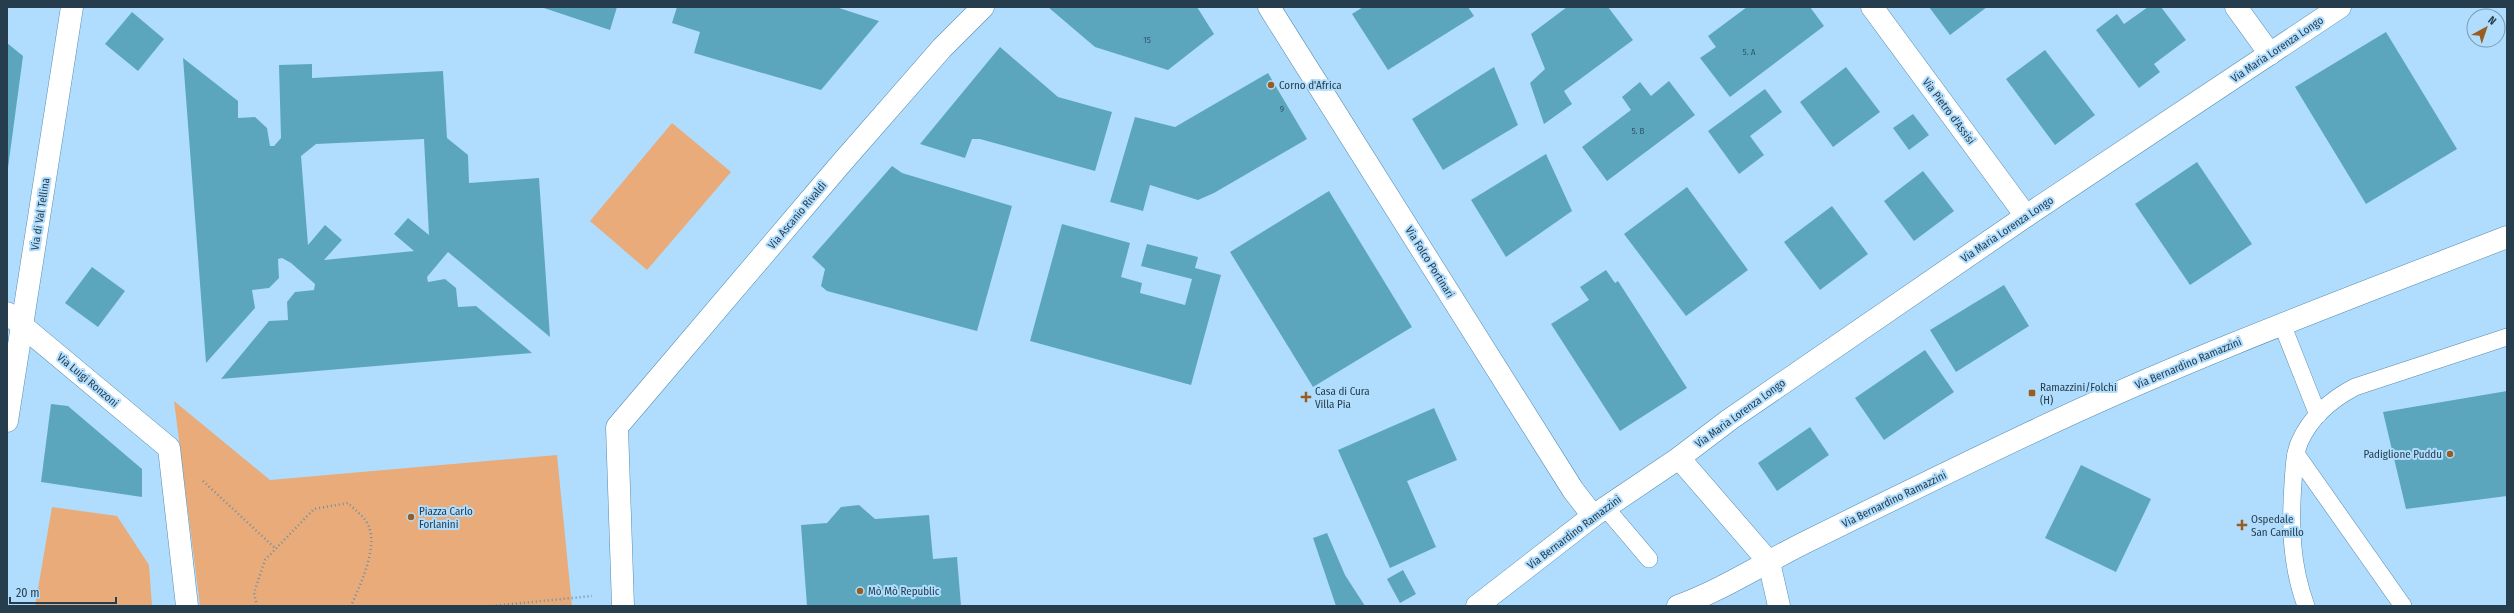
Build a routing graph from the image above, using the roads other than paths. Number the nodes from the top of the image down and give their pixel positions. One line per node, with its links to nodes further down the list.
1 (72, 7): 10 (street, Via di Val Tellina)
2 (983, 7): 20 (street, Via Ascanio Rivaldi)
3 (1872, 7): 8 (street, Via Pietro d'Assisi)
4 (2236, 7): 7 (street)
5 (2340, 7): 7 (street, Via Maria Lorenza Longo)
6 (1270, 8): 17 (street, Via Folco Portinari)
7 (2270, 54): 8 (street, Via Maria Lorenza Longo)
8 (2026, 216): 16 (street, Via Maria Lorenza Longo)
9 (2507, 237): 11 (street, Via Bernardino Ramazzini)
10 (15, 319): 14 (street, Via di Val Tellina); 21 (street, Via Luigi Ronzoni)
11 (2282, 324): 13 (lane); 19 (street, Via Bernardino Ramazzini)
12 (2507, 336): 13 (lane)
13 (2318, 415): 15 (lane)
14 (7, 421)
15 (2296, 454): 25 (lane); 26 (lane)
16 (1679, 458): 17 (street, Via Bernardino Ramazzini); 19 (street)
17 (1599, 512): 18 (lane); 22 (street, Via Bernardino Ramazzini)
18 (1649, 559)
19 (1769, 562): 23 (street, Via Bernardino Ramazzini); 24 (street)
20 (623, 600)
21 (187, 606)
22 (1477, 606)
23 (1678, 606)
24 (1779, 606)
25 (2306, 606)
26 (2403, 606)

